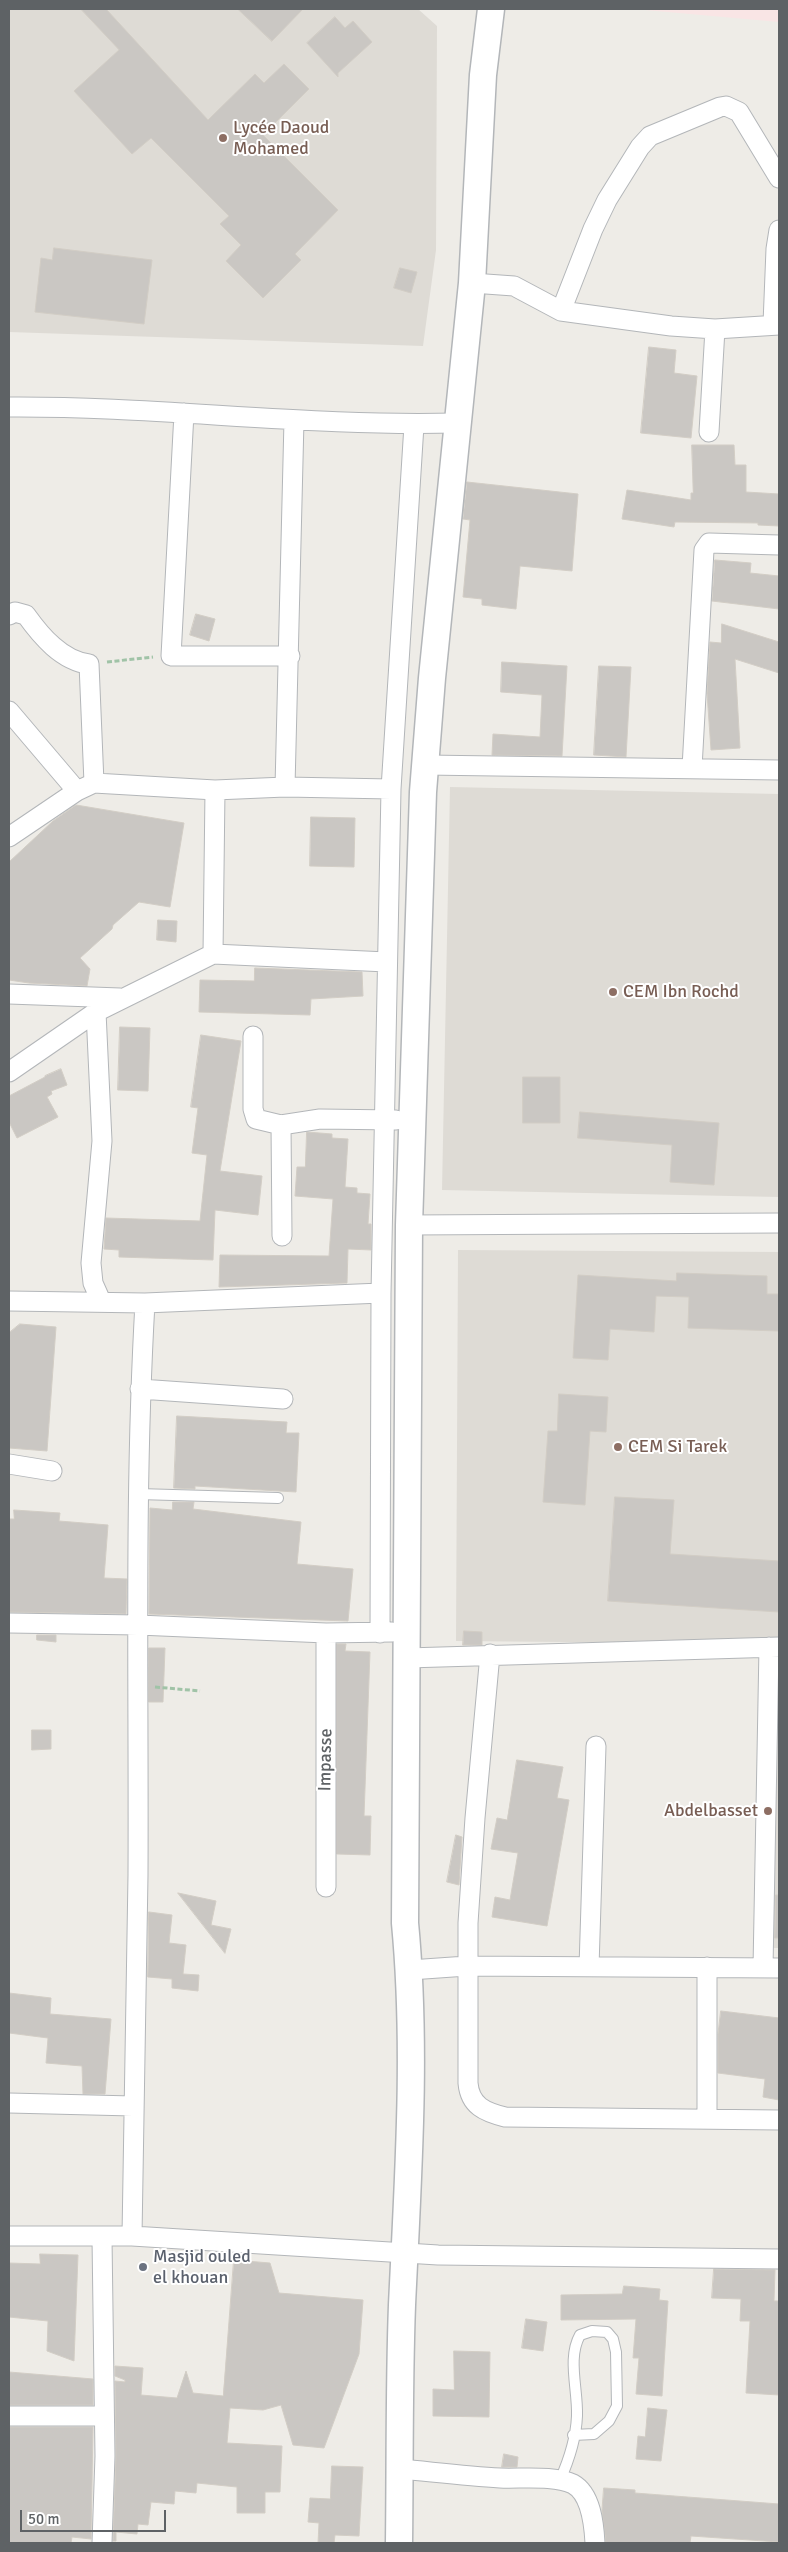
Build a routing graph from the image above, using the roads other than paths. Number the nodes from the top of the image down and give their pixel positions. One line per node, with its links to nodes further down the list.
1 (492, 9): 4 (main road)
2 (779, 178): 5 (street)
3 (779, 230): 6 (street)
4 (472, 283): 5 (street); 11 (main road)
5 (561, 311): 7 (street)
6 (776, 325): 7 (street)
7 (715, 329): 13 (street)
8 (9, 407): 9 (street)
9 (184, 412): 10 (street); 16 (street)
10 (294, 420): 12 (street); 16 (street)
11 (457, 423): 12 (street); 18 (main road)
12 (414, 426): 24 (street)
13 (708, 432)
14 (779, 545): 19 (street)
15 (9, 616): 21 (street)
16 (290, 656): 22 (street)
17 (9, 711): 25 (street)
18 (425, 765): 19 (street); 35 (main road)
19 (692, 768): 20 (street)
20 (779, 770)
21 (94, 783): 23 (street); 25 (street)
22 (285, 788): 23 (street); 24 (street)
23 (216, 790): 27 (street)
24 (391, 790): 28 (street)
25 (77, 791): 26 (street)
26 (9, 837)
27 (213, 954): 28 (street); 30 (street)
28 (387, 962): 34 (street)
29 (9, 994): 30 (street)
30 (121, 998): 31 (street)
31 (96, 1012): 33 (street); 42 (street)
32 (253, 1036): 36 (street)
33 (9, 1072)
34 (384, 1119): 35 (street); 36 (street); 40 (street)
35 (412, 1121): 38 (main road)
36 (281, 1125): 39 (street)
37 (779, 1224): 38 (street)
38 (409, 1225): 52 (main road)
39 (282, 1236)
40 (381, 1293): 43 (street); 53 (street)
41 (9, 1301): 42 (street)
42 (101, 1301): 43 (street)
43 (145, 1304): 44 (street)
44 (140, 1389): 45 (street); 48 (street)
45 (283, 1399)
46 (9, 1464): 47 (street)
47 (52, 1471)
48 (138, 1494): 49 (lane); 51 (street)
49 (278, 1498)
50 (9, 1623): 51 (street)
51 (138, 1625): 54 (street); 66 (street)
52 (407, 1631): 53 (street); 57 (main road)
53 (380, 1632): 54 (street)
54 (326, 1633): 59 (street, Impasse)
55 (774, 1647): 56 (street); 63 (street)
56 (490, 1654): 57 (street); 60 (street)
57 (407, 1658): 64 (main road)
58 (596, 1746): 61 (street)
59 (326, 1887)
60 (467, 1966): 61 (street); 64 (street); 67 (street)
61 (589, 1967): 62 (street)
62 (707, 1967): 63 (street); 67 (street)
63 (771, 1968)
64 (410, 1970): 72 (main road)
65 (9, 2102): 66 (street)
66 (133, 2106): 70 (street)
67 (707, 2119): 68 (street)
68 (779, 2120)
69 (9, 2236): 71 (street)
70 (132, 2236): 71 (street); 72 (street)
71 (102, 2238): 75 (street)
72 (404, 2251): 73 (street); 77 (main road)
73 (779, 2259)
74 (9, 2416): 75 (street)
75 (104, 2416): 79 (street)
76 (573, 2435): 76 (lane); 78 (lane)
77 (400, 2469): 78 (street); 80 (main road)
78 (560, 2480): 81 (street)
79 (102, 2543)
80 (399, 2543)
81 (595, 2543)

